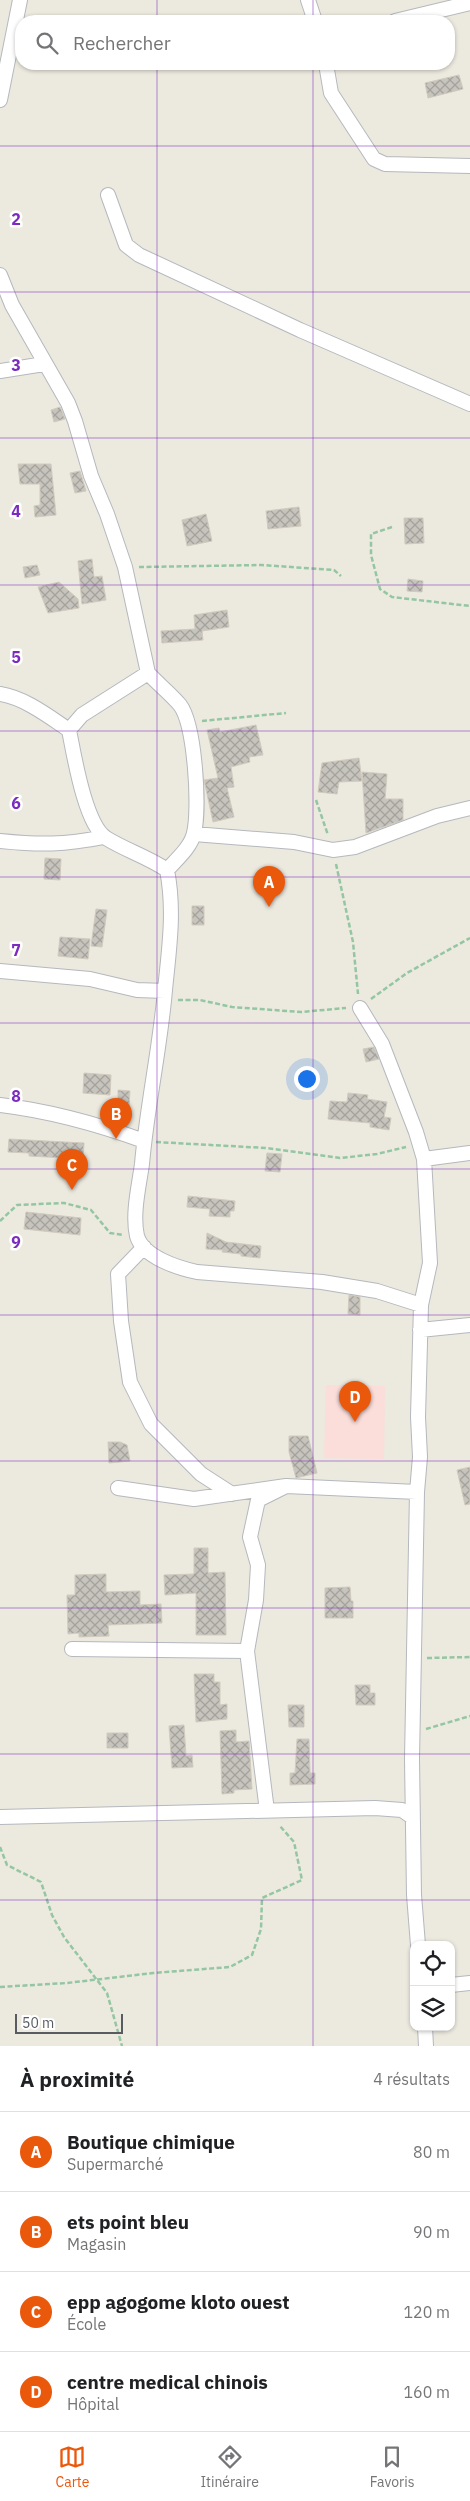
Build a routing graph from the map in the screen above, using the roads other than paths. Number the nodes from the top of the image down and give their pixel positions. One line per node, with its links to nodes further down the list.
1 (20, 0): 4 (street)
2 (308, 0): 5 (street)
3 (470, 3): 6 (street)
4 (17, 15)
5 (313, 15)
6 (420, 15)
7 (15, 25): 9 (street)
8 (327, 70): 10 (street)
9 (0, 100)
10 (470, 166)
11 (108, 195): 15 (street)
12 (0, 275): 13 (street)
13 (44, 364): 14 (street); 16 (street)
14 (0, 371)
15 (470, 404)
16 (148, 673): 18 (street); 20 (street)
17 (0, 694): 18 (street)
18 (69, 730): 21 (street)
19 (470, 808): 20 (street)
20 (194, 834): 23 (street)
21 (104, 837): 22 (street); 23 (street)
22 (0, 841)
23 (167, 870): 25 (street)
24 (0, 971): 25 (street)
25 (165, 997): 28 (street)
26 (360, 1008): 30 (street)
27 (0, 1105): 28 (street)
28 (144, 1141): 31 (street)
29 (470, 1152): 30 (street)
30 (424, 1159): 32 (street)
31 (141, 1242): 32 (street); 38 (street)
32 (421, 1305): 34 (street)
33 (470, 1325): 34 (street)
34 (420, 1330): 37 (street)
35 (286, 1486): 37 (street); 38 (street); 40 (street)
36 (118, 1488): 38 (street)
37 (418, 1492): 42 (street)
38 (232, 1494)
39 (72, 1650): 40 (street)
40 (247, 1651): 41 (street)
41 (267, 1810): 42 (street); 43 (street)
42 (412, 1816): 44 (street)
43 (0, 1817)
44 (418, 1941)
45 (470, 1984): 46 (street)
46 (455, 1985)
47 (424, 2031): 48 (street)
48 (426, 2046)

